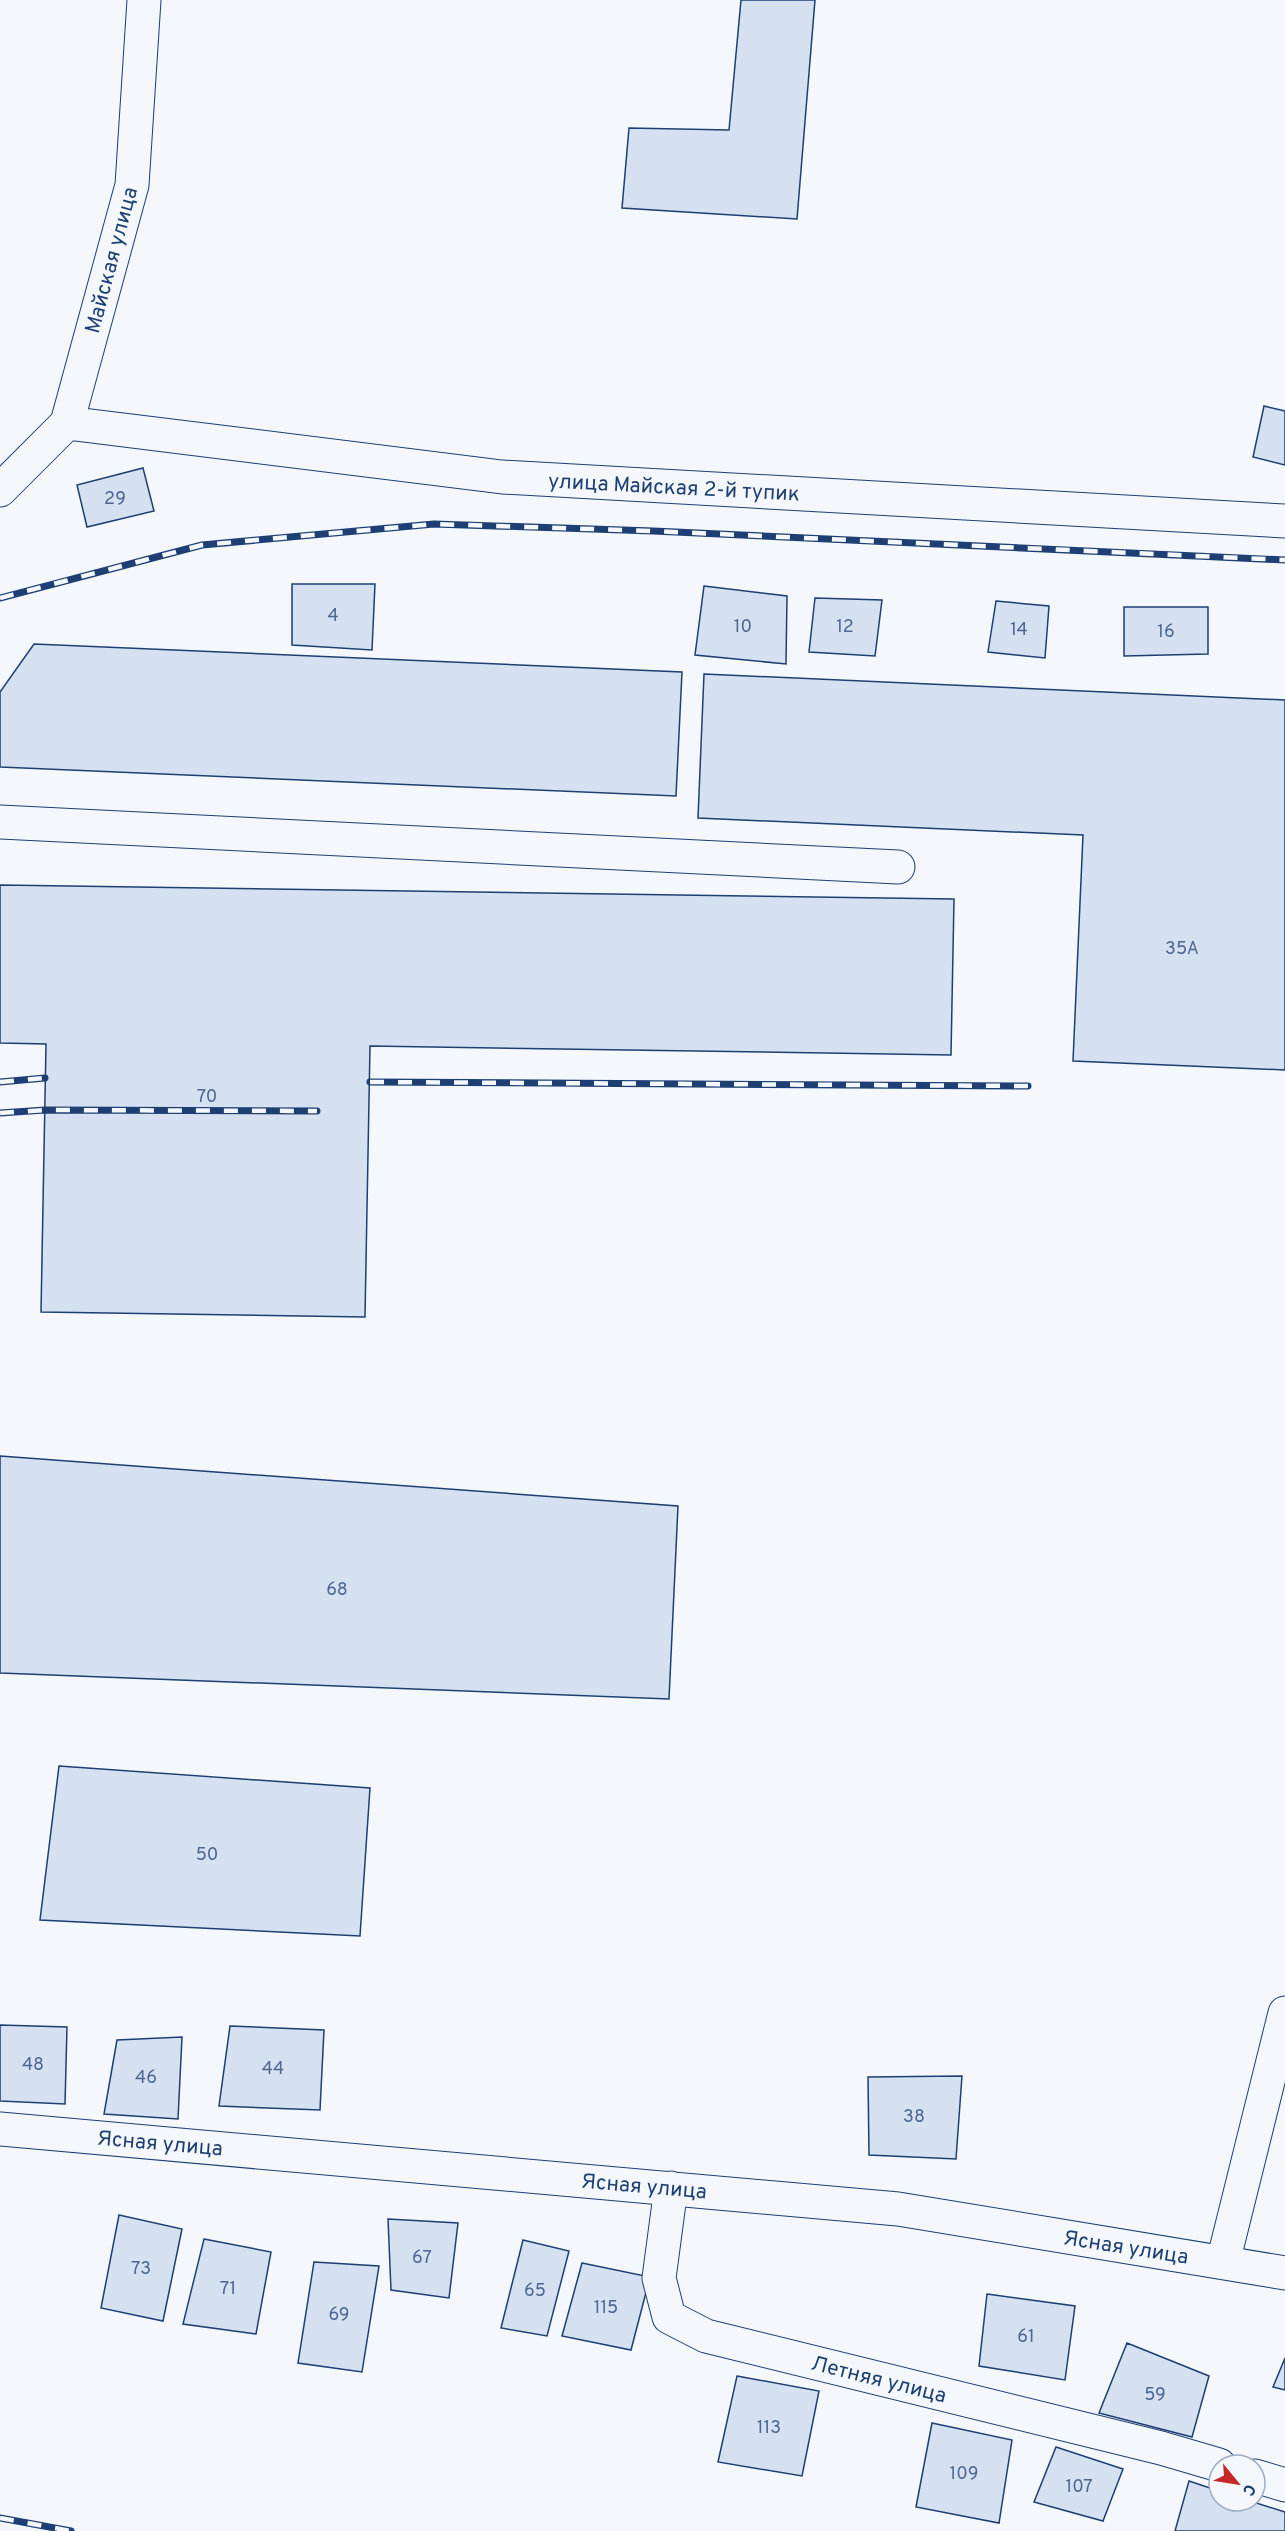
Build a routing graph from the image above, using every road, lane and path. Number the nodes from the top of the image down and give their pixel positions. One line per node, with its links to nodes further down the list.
1 (144, 0): 2 (street, Майская улица)
2 (67, 423): 3 (street, Майская улица); 4 (street, улица Майская 2-й тупик)
3 (0, 490)
4 (1285, 521)
5 (0, 822): 6 (street)
6 (898, 867)
7 (1285, 2013): 10 (street)
8 (0, 2129): 9 (street, Ясная улица)
9 (671, 2188): 10 (street, Ясная улица); 12 (street, Летняя улица)
10 (1223, 2262): 11 (street, Ясная улица)
11 (1285, 2272)
12 (1207, 2461)
13 (1267, 2480): 14 (street)
14 (1285, 2485)

